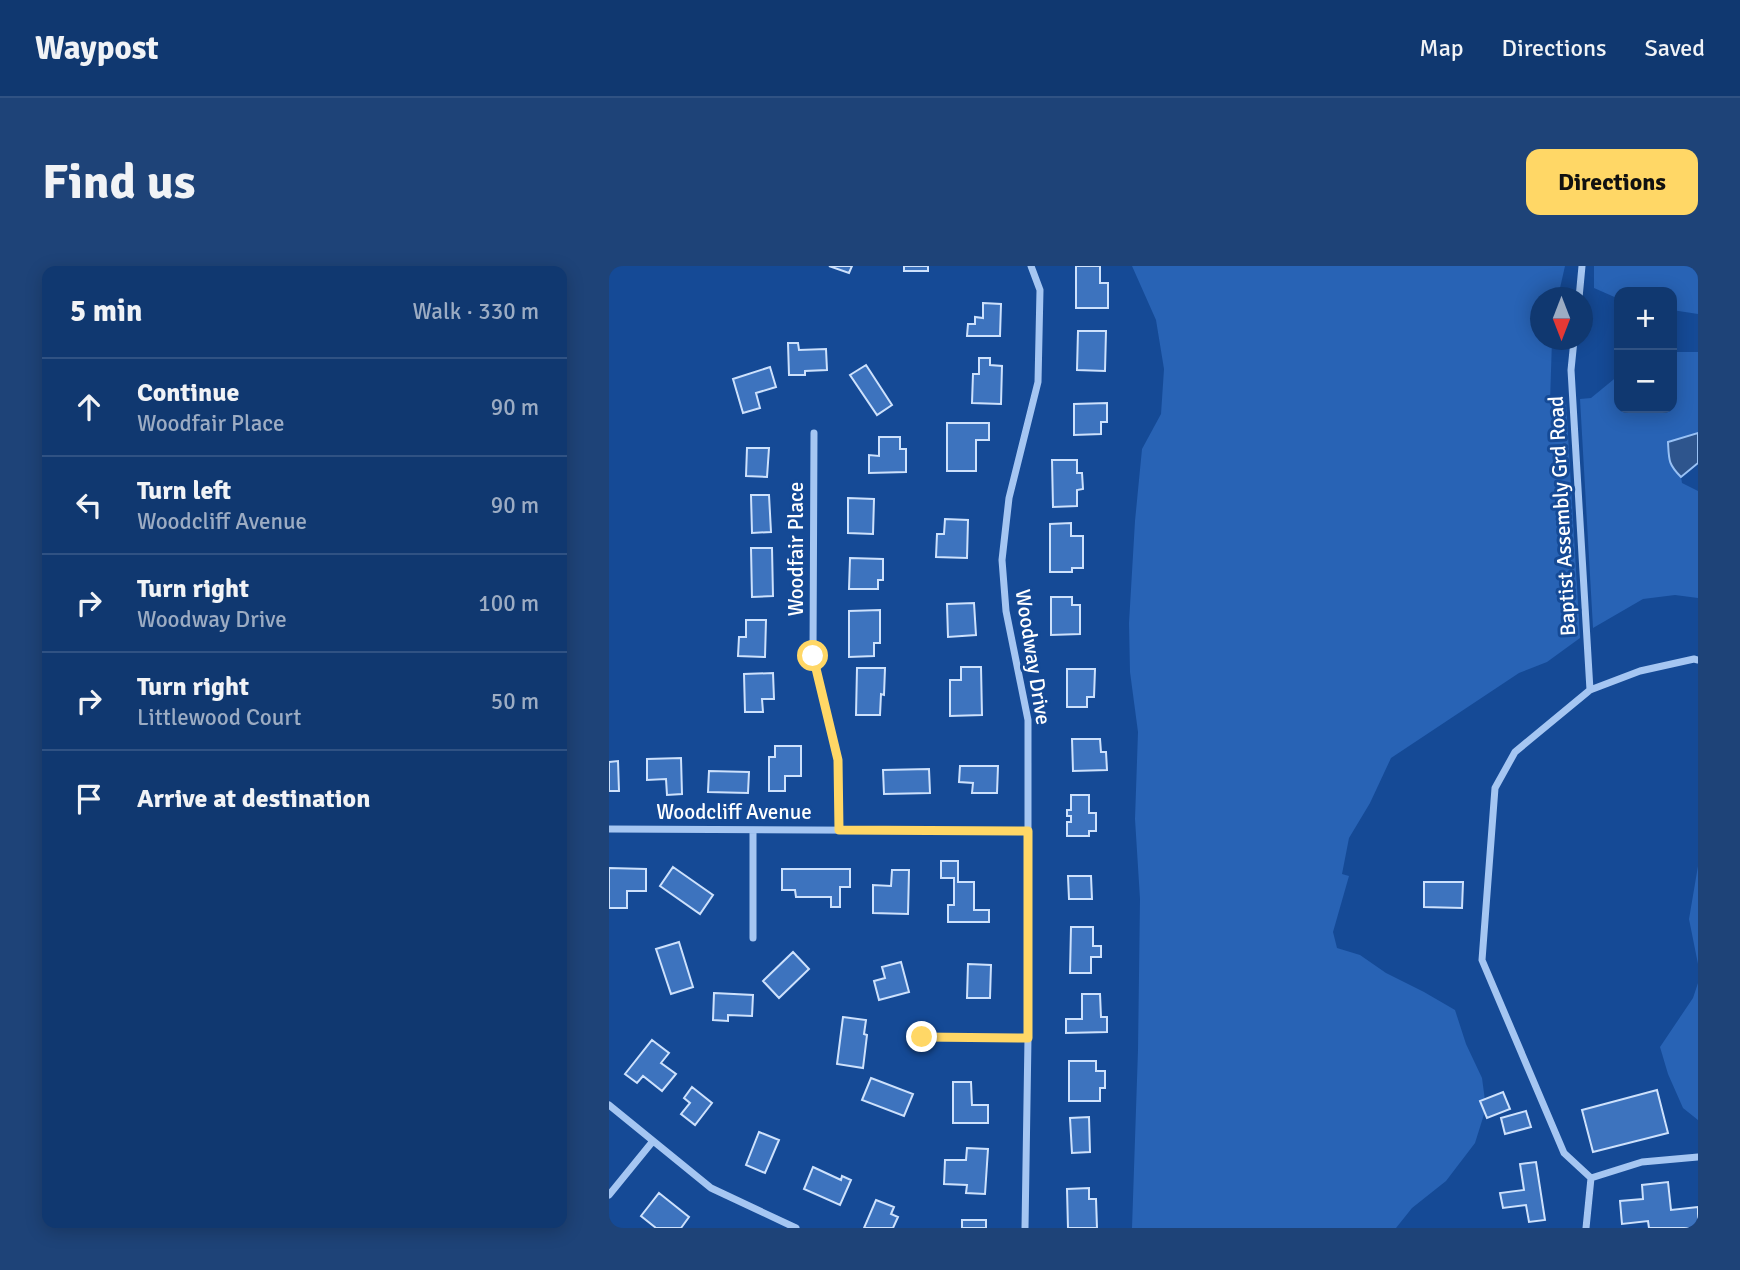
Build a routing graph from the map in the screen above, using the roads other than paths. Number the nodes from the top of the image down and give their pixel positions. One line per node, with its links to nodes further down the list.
1 (1031, 266): 11 (street, Woodway Drive)
2 (1582, 266): 3 (street)
3 (1580, 287)
4 (1573, 350): 7 (street, Baptist Assembly Grd Road)
5 (814, 433): 10 (street, Woodfair Place)
6 (1698, 660): 7 (street)
7 (1590, 690): 18 (street)
8 (609, 829): 9 (street, Woodcliff Avenue)
9 (753, 830): 10 (street, Woodcliff Avenue); 12 (street)
10 (839, 830): 11 (street, Woodcliff Avenue)
11 (1028, 831): 14 (street, Woodway Drive)
12 (753, 938)
13 (922, 1037): 14 (street)
14 (1028, 1038): 21 (street, Woodway Drive)
15 (609, 1105): 16 (street)
16 (653, 1141): 19 (street); 20 (street)
17 (1698, 1157): 18 (street)
18 (1591, 1178): 22 (street)
19 (609, 1195)
20 (796, 1228)
21 (1025, 1228)
22 (1586, 1228)

